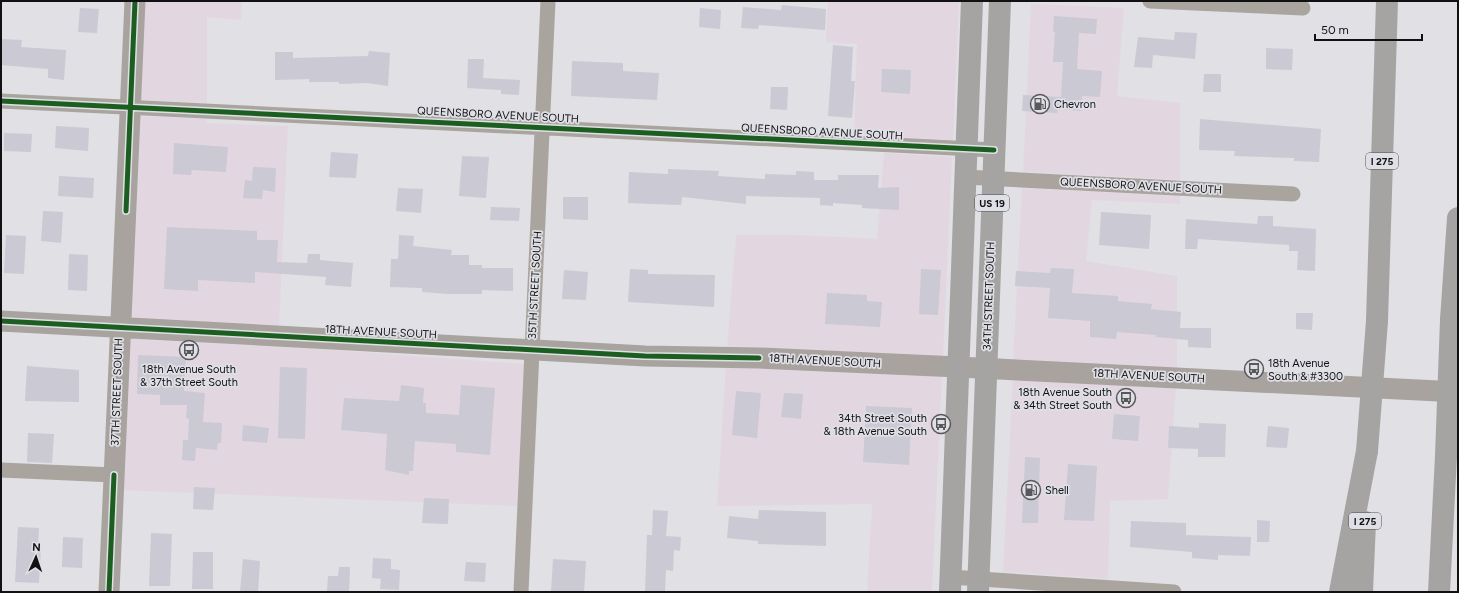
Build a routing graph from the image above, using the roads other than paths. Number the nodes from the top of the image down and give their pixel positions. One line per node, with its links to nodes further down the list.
1 (135, 1): 9 (street, 37TH STREET SOUTH)
2 (548, 1): 10 (street, 35TH STREET SOUTH)
3 (972, 1): 11 (highway, US 19)
4 (1000, 1): 12 (highway, 34TH STREET SOUTH / US 19)
5 (1150, 1): 7 (street)
6 (1387, 1): 23 (highway, I 275, bridge)
7 (1303, 8)
8 (1, 101): 9 (street, QUEENSBORO AVENUE SOUTH)
9 (130, 108): 10 (street, QUEENSBORO AVENUE SOUTH); 18 (street, 37TH STREET SOUTH)
10 (542, 127): 11 (street, QUEENSBORO AVENUE SOUTH); 19 (street, 35TH STREET SOUTH)
11 (966, 150): 12 (street, QUEENSBORO AVENUE SOUTH); 13 (highway, US 19)
12 (994, 150): 14 (highway, 34TH STREET SOUTH / US 19)
13 (965, 177): 14 (street, QUEENSBORO AVENUE SOUTH); 20 (highway, US 19)
14 (993, 179): 15 (street, QUEENSBORO AVENUE SOUTH); 21 (highway, 34TH STREET SOUTH / US 19)
15 (1293, 194)
16 (1458, 218): 24 (highway, bridge)
17 (1, 321): 18 (street, 18TH AVENUE SOUTH)
18 (119, 326): 19 (street, 18TH AVENUE SOUTH); 26 (street, 37TH STREET SOUTH)
19 (532, 350): 20 (street, 18TH AVENUE SOUTH); 30 (street, 35TH STREET SOUTH)
20 (958, 367): 21 (street, 18TH AVENUE SOUTH); 27 (highway, US 19)
21 (986, 368): 22 (street, 18TH AVENUE SOUTH); 28 (highway, 34TH STREET SOUTH / US 19)
22 (1458, 392)
23 (1367, 451): 32 (highway); 33 (highway, I 275)
24 (1446, 456): 34 (highway); 35 (highway)
25 (1, 470): 26 (street)
26 (114, 475): 29 (street, 37TH STREET SOUTH)
27 (950, 584): 28 (street)
28 (978, 586): 31 (street)
29 (109, 592)
30 (521, 592)
31 (1174, 592)
32 (1340, 592)
33 (1362, 592)
34 (1439, 592)
35 (1452, 592)

